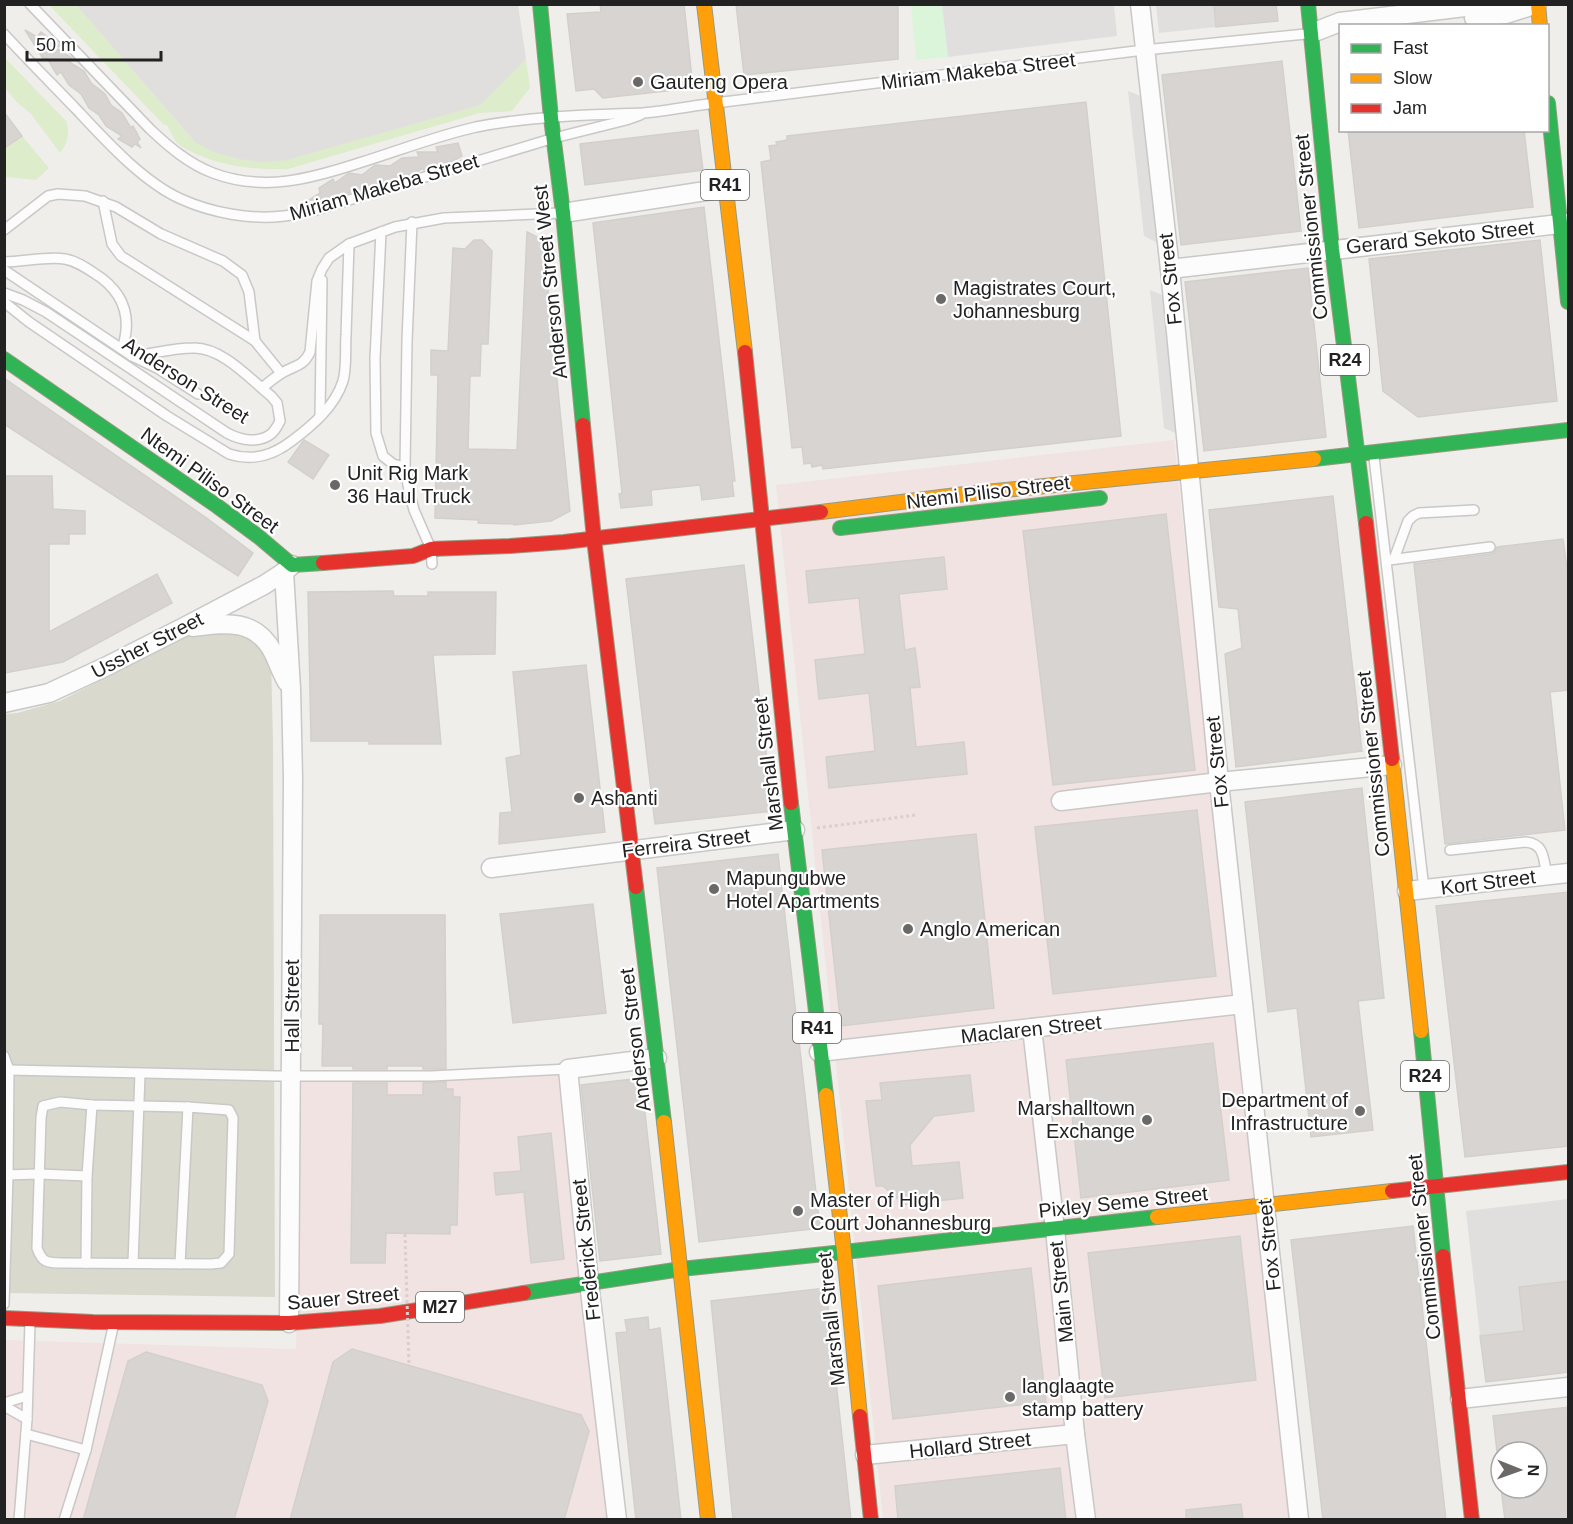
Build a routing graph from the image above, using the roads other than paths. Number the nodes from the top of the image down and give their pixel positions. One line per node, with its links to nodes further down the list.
1 (30, 4): 17 (lane, Miriam Makeba Street)
2 (540, 4): 17 (main road, Anderson Street West)
3 (704, 4): 14 (main road, Marshall Street / R41)
4 (1140, 4): 13 (street, Fox Street)
5 (1308, 4): 11 (main road, Commissioner Street / R24)
6 (1490, 4): 11 (street, Miriam Makeba Street)
7 (1537, 4): 8 (street); 9 (main road)
8 (1422, 24)
9 (1540, 24)
10 (1339, 32): 11 (street, Miriam Makeba Street)
11 (1312, 33): 13 (lane, Miriam Makeba Street); 27 (main road, Commissioner Street / R24)
12 (4, 34): 18 (lane, Miriam Makeba Street)
13 (1144, 50): 14 (lane, Miriam Makeba Street); 30 (street, Fox Street)
14 (715, 103): 16 (lane, Miriam Makeba Street); 19 (main road, Marshall Street / R41)
15 (1549, 110): 23 (main road)
16 (645, 112): 17 (lane, Miriam Makeba Street); 18 (lane, Miriam Makeba Street)
17 (551, 118): 18 (main road, Anderson Street West)
18 (554, 138): 21 (main road, Anderson Street West)
19 (725, 188): 21 (street); 52 (main road, Marshall Street / R41)
20 (103, 201): 24 (lane); 35 (lane); 35 (lane)
21 (563, 213): 22 (lane); 54 (main road, Anderson Street West)
22 (412, 222): 25 (lane); 46 (lane)
23 (1564, 223): 27 (street, Gerard Sekoto Street); 34 (main road)
24 (4, 230)
25 (381, 232): 26 (lane); 46 (lane)
26 (349, 244): 29 (lane); 42 (lane)
27 (1332, 249): 30 (street, Gerard Sekoto Street); 45 (main road, Commissioner Street / R24)
28 (4, 262): 36 (lane, Anderson Street)
29 (322, 269): 39 (lane); 42 (lane)
30 (1170, 269): 49 (street, Fox Street)
31 (4, 270): 36 (lane, Anderson Street)
32 (4, 293): 40 (lane, Anderson Street)
33 (4, 302): 42 (lane)
34 (1569, 302)
35 (255, 341): 39 (lane)
36 (122, 349): 37 (lane, Anderson Street)
37 (132, 356): 40 (lane, Anderson Street); 41 (lane, Anderson Street)
38 (4, 359): 61 (main road, Ntemi Piliso Street)
39 (281, 373): 40 (lane)
40 (262, 388)
41 (198, 394)
42 (320, 416)
43 (1569, 430): 44 (main road, Ntemi Piliso Street)
44 (1373, 453): 45 (main road, Ntemi Piliso Street); 47 (lane)
45 (1357, 455): 48 (main road, Commissioner Street / R24); 49 (main road, Ntemi Piliso Street)
46 (405, 467): 56 (lane)
47 (1381, 468): 48 (main road); 59 (lane)
48 (1354, 471): 65 (main road, Commissioner Street / R24)
49 (1191, 484): 52 (main road, Ntemi Piliso Street); 66 (street, Fox Street)
50 (1112, 497): 53 (main road, Ntemi Piliso Street)
51 (1474, 510): 59 (lane)
52 (762, 519): 54 (main road, Ntemi Piliso Street); 68 (main road, Marshall Street / R41)
53 (822, 530)
54 (594, 539): 56 (main road, Ntemi Piliso Street); 57 (main road, Anderson Street West)
55 (1490, 547): 59 (lane)
56 (431, 549): 58 (main road, Ntemi Piliso Street); 60 (lane)
57 (597, 555): 69 (main road, Anderson Street)
58 (413, 556): 60 (main road, Ntemi Piliso Street); 61 (main road, Ntemi Piliso Street)
59 (1390, 560): 74 (lane)
60 (437, 564)
61 (288, 568): 62 (street, Ussher Street); 63 (street, Hall Street)
62 (183, 627): 63 (street, Hall Street); 64 (street, Ussher Street)
63 (291, 689): 83 (street, Hall Street)
64 (4, 703)
65 (1392, 765): 66 (street); 74 (main road, Commissioner Street / R24)
66 (1219, 782): 67 (street); 75 (street, Fox Street)
67 (1061, 801)
68 (795, 830): 69 (street, Ferreira Street); 77 (main road, Marshall Street / R41)
69 (633, 849): 71 (street, Ferreira Street); 79 (main road, Anderson Street)
70 (1450, 850): 73 (lane)
71 (491, 868)
72 (1569, 873): 73 (street, Kort Street)
73 (1547, 875): 74 (street, Kort Street)
74 (1416, 890): 91 (main road, Commissioner Street / R24)
75 (1243, 1004): 76 (street, Maclaren Street); 92 (street, Fox Street)
76 (1032, 1029): 77 (street, Maclaren Street); 93 (street, Main Street)
77 (819, 1052): 94 (main road, Marshall Street / R41)
78 (4, 1056): 80 (lane)
79 (657, 1058): 81 (street); 98 (main road, Anderson Street)
80 (9, 1070): 82 (lane); 89 (lane)
81 (568, 1070): 83 (lane); 99 (street, Frederick Street)
82 (140, 1074): 83 (lane); 85 (lane)
83 (291, 1076): 104 (street, Hall Street)
84 (92, 1105): 85 (lane); 88 (lane); 90 (lane)
85 (139, 1106): 86 (lane); 96 (lane)
86 (188, 1107): 97 (lane); 97 (lane)
87 (1569, 1172): 91 (main road, Pixley Seme Street / M27)
88 (39, 1174): 89 (lane); 90 (lane); 95 (lane)
89 (7, 1175): 100 (lane)
90 (87, 1176): 95 (lane)
91 (1436, 1187): 92 (main road, Pixley Seme Street / M27); 107 (main road, Commissioner Street / R24)
92 (1265, 1206): 93 (main road, Pixley Seme Street / M27); 120 (street, Fox Street)
93 (1055, 1229): 94 (main road, Pixley Seme Street / M27); 111 (street, Main Street)
94 (844, 1252): 98 (main road, Pixley Seme Street / M27); 113 (main road, Marshall Street / R41)
95 (86, 1263): 96 (lane)
96 (133, 1263): 97 (lane)
97 (180, 1264)
98 (681, 1269): 99 (main road, Sauer Street / M27); 117 (main road, Anderson Street)
99 (589, 1282): 104 (main road, Sauer Street / M27); 116 (street, Frederick Street)
100 (4, 1304)
101 (4, 1318): 102 (main road, Sauer Street / M27)
102 (30, 1320): 103 (main road, Sauer Street / M27); 106 (lane)
103 (114, 1322): 104 (main road, Sauer Street / M27); 112 (lane)
104 (289, 1323)
105 (1569, 1386): 107 (street)
106 (27, 1396): 108 (lane); 109 (lane)
107 (1460, 1399): 121 (main road, Commissioner Street / R24)
108 (4, 1405): 109 (lane)
109 (27, 1419): 110 (lane)
110 (26, 1434): 112 (lane); 114 (lane)
111 (1075, 1434): 113 (street, Hollard Street); 119 (street, Main Street)
112 (86, 1450): 115 (lane)
113 (865, 1455): 118 (main road, Marshall Street / R41)
114 (20, 1520)
115 (64, 1520)
116 (617, 1520)
117 (708, 1520)
118 (872, 1520)
119 (1086, 1520)
120 (1299, 1520)
121 (1472, 1520)

